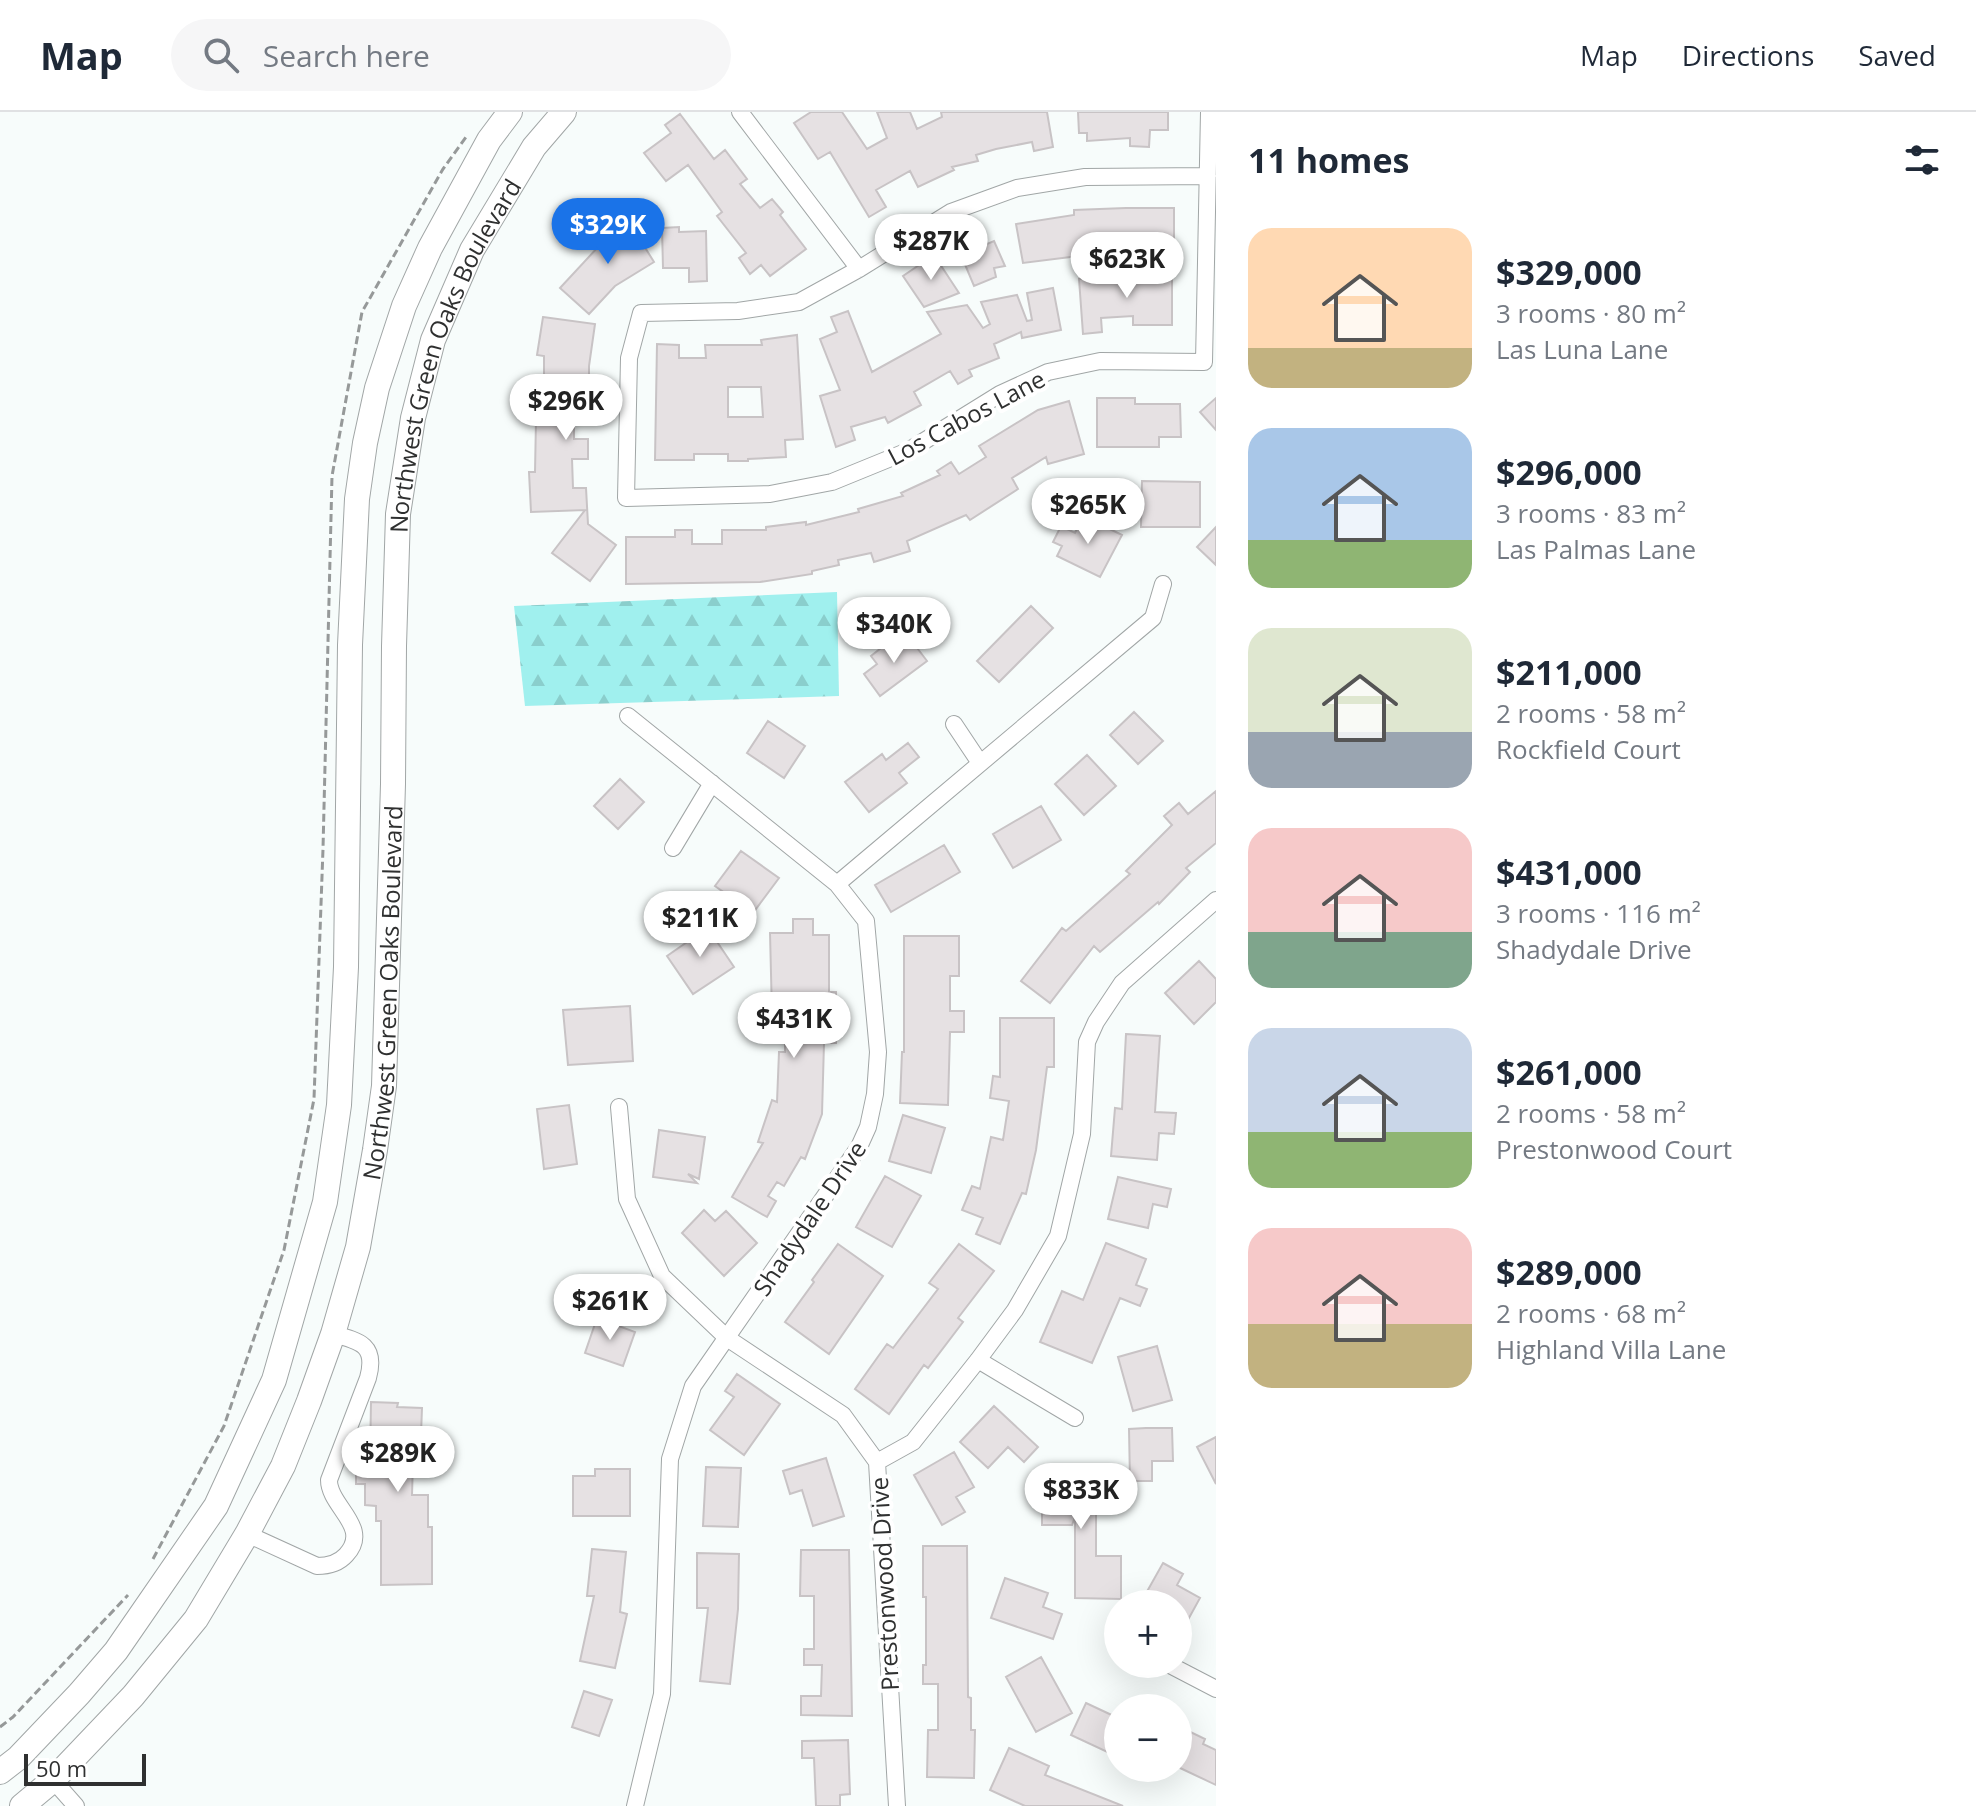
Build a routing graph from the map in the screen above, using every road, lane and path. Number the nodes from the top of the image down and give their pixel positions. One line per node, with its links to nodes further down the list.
1 (510, 112): 9 (main road, Northwest Green Oaks Boulevard)
2 (564, 112): 10 (main road, Northwest Green Oaks Boulevard)
3 (1209, 112): 6 (street, Los Cabos Lane)
4 (743, 113): 7 (street)
5 (468, 135): 25 (path)
6 (1208, 176): 7 (street); 7 (street, Los Cabos Lane)
7 (859, 269)
8 (1163, 584): 13 (street)
9 (350, 645): 10 (main road); 30 (main road, Northwest Green Oaks Boulevard)
10 (394, 646): 19 (main road, Northwest Green Oaks Boulevard)
11 (628, 716): 14 (street, Shadydale Drive)
12 (954, 724): 13 (street)
13 (980, 763): 16 (street)
14 (712, 783): 15 (street); 16 (street, Shadydale Drive)
15 (673, 848)
16 (837, 884): 20 (street, Shadydale Drive)
17 (1216, 900): 21 (street)
18 (619, 1107): 20 (street, Prestonwood Drive)
19 (333, 1334): 24 (main road, Northwest Green Oaks Boulevard); 24 (street)
20 (727, 1338): 23 (street, Prestonwood Drive); 33 (street, Shadydale Drive)
21 (978, 1360): 22 (street); 23 (street)
22 (1075, 1418)
23 (877, 1462): 34 (street, Prestonwood Drive)
24 (247, 1534): 31 (main road, Northwest Green Oaks Boulevard)
25 (148, 1569)
26 (130, 1593): 29 (path)
27 (1192, 1676): 28 (street)
28 (1216, 1689)
29 (0, 1727)
30 (0, 1772)
31 (40, 1797): 32 (street)
32 (76, 1806)
33 (635, 1806)
34 (897, 1806)

